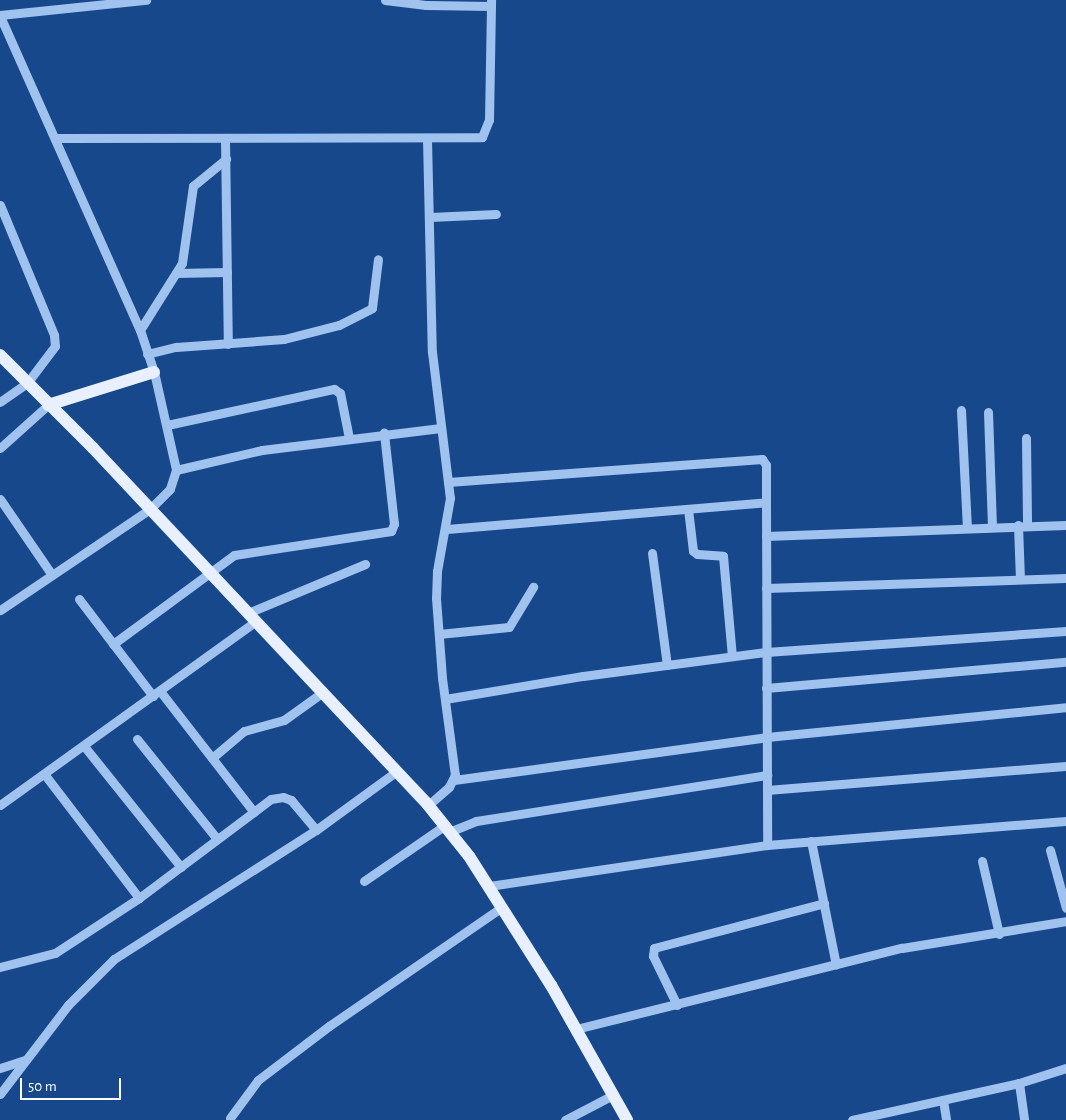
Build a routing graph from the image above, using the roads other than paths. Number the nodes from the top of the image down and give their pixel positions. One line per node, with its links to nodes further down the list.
1 (146, 0): 4 (street)
2 (385, 0): 3 (street)
3 (491, 3): 6 (street)
4 (0, 16): 5 (street)
5 (56, 138): 7 (street); 15 (street)
6 (427, 139): 7 (street); 11 (street)
7 (226, 140): 8 (street)
8 (226, 159): 13 (street); 14 (street)
9 (0, 205): 20 (street)
10 (496, 214): 11 (street)
11 (430, 216): 26 (street)
12 (378, 259): 16 (street)
13 (227, 272): 14 (street); 16 (street)
14 (176, 273): 15 (street)
15 (140, 330): 17 (street)
16 (228, 344): 17 (street)
17 (147, 354): 19 (street)
18 (0, 356): 20 (main road)
19 (154, 372): 22 (main road); 25 (street)
20 (28, 383): 21 (street); 22 (main road)
21 (0, 402)
22 (48, 404): 30 (street); 35 (main road)
23 (961, 410): 40 (street)
24 (988, 412): 39 (street)
25 (167, 424): 28 (street); 31 (street)
26 (441, 428): 27 (street); 32 (street)
27 (384, 433): 28 (street); 45 (street)
28 (349, 438): 31 (street)
29 (1026, 438): 37 (street)
30 (0, 448)
31 (176, 470): 35 (street)
32 (448, 482): 34 (street); 41 (street)
33 (0, 499): 46 (street)
34 (766, 502): 36 (street); 42 (street)
35 (150, 509): 45 (main road); 46 (street)
36 (688, 509): 41 (street); 58 (street)
37 (1022, 525): 38 (street); 39 (street); 47 (street)
38 (1066, 525)
39 (992, 526): 40 (street)
40 (967, 528): 42 (street)
41 (447, 529): 55 (street)
42 (766, 536): 50 (street)
43 (652, 553): 60 (street)
44 (365, 564): 53 (street)
45 (209, 572): 53 (main road); 56 (street)
46 (52, 575): 52 (street)
47 (1020, 578): 48 (street); 50 (street)
48 (1066, 578)
49 (533, 587): 55 (street)
50 (766, 588): 57 (street)
51 (79, 599): 56 (street)
52 (0, 610)
53 (252, 617): 62 (main road); 63 (street)
54 (1066, 631): 57 (street)
55 (439, 634): 64 (street)
56 (114, 644): 63 (street)
57 (766, 652): 58 (street); 61 (street)
58 (732, 656): 60 (street)
59 (1066, 662): 61 (street)
60 (667, 665): 64 (street)
61 (766, 688): 66 (street)
62 (323, 692): 69 (street); 71 (main road)
63 (156, 693): 68 (street); 69 (street)
64 (445, 699): 74 (street)
65 (1066, 708): 66 (street)
66 (767, 736): 73 (street); 74 (street)
67 (137, 739): 82 (street)
68 (84, 746): 72 (street); 87 (street)
69 (212, 758): 78 (street)
70 (1066, 766): 75 (street)
71 (397, 770): 77 (main road); 81 (street)
72 (44, 775): 76 (street); 90 (street)
73 (767, 775): 75 (street); 80 (street)
74 (454, 780): 77 (street)
75 (767, 790): 84 (street)
76 (0, 805)
77 (428, 805): 80 (main road)
78 (254, 812): 81 (street); 82 (street)
79 (1066, 821): 83 (street)
80 (446, 829): 88 (street); 89 (main road)
81 (316, 830): 100 (street)
82 (217, 839): 87 (street)
83 (811, 841): 84 (street); 91 (street)
84 (768, 845): 89 (street)
85 (1050, 850): 93 (street)
86 (982, 861): 95 (street)
87 (181, 867): 90 (street)
88 (364, 881)
89 (489, 886): 92 (main road)
90 (139, 898): 97 (street)
91 (824, 903): 96 (street); 98 (street)
92 (502, 907): 99 (main road); 107 (street)
93 (1066, 908)
94 (1066, 921): 95 (street)
95 (999, 934): 96 (street)
96 (836, 965): 98 (street)
97 (0, 967)
98 (677, 1005): 99 (street)
99 (576, 1029): 105 (main road)
100 (25, 1060): 101 (street); 104 (street)
101 (0, 1068)
102 (1066, 1068): 103 (street)
103 (1019, 1083): 106 (street); 113 (street)
104 (0, 1094)
105 (613, 1095): 109 (street); 110 (main road)
106 (943, 1100): 108 (street); 112 (street)
107 (230, 1118)
108 (869, 1118): 111 (street)
109 (565, 1120)
110 (627, 1120)
111 (852, 1120)
112 (946, 1120)
113 (1024, 1120)

